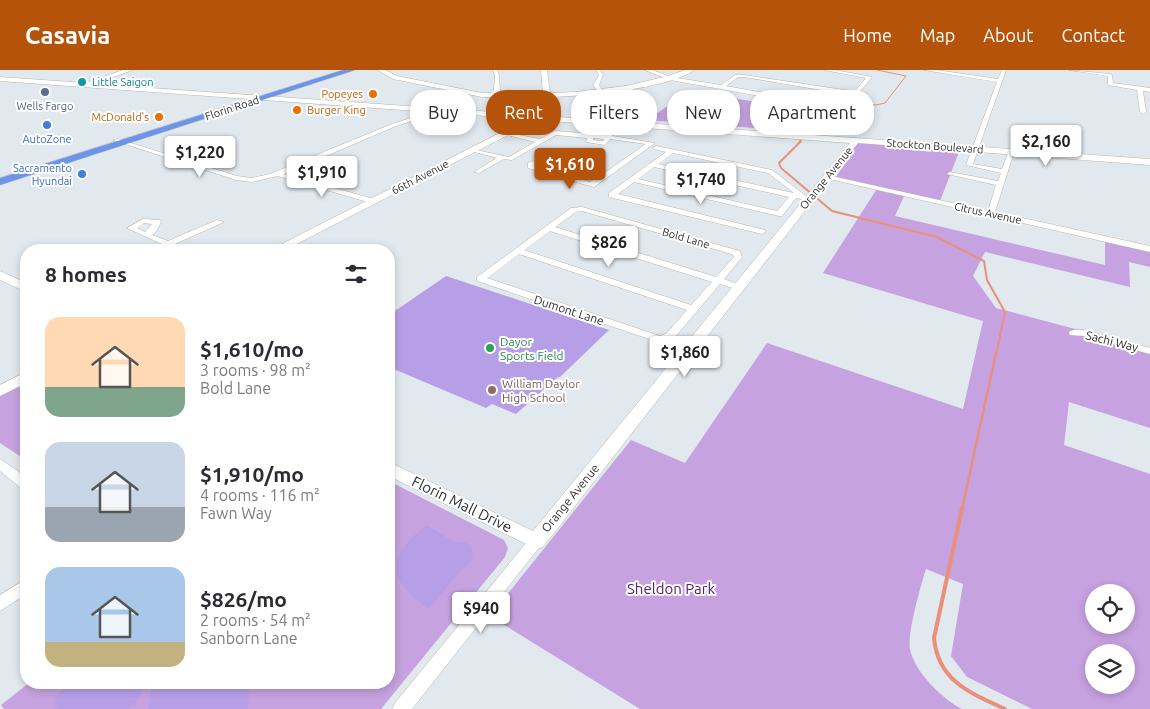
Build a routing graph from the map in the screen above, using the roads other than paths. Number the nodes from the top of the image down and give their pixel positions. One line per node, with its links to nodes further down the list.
1 (130, 70): 18 (street)
2 (340, 70): 31 (main road, Florin Road)
3 (350, 70): 29 (main road, Florin Road)
4 (380, 70): 30 (street)
5 (495, 70): 22 (street)
6 (544, 70): 23 (street)
7 (598, 70): 24 (street)
8 (647, 70): 16 (street)
9 (690, 70): 16 (street)
10 (826, 70): 20 (street)
11 (926, 70): 14 (street)
12 (1004, 70): 17 (street)
13 (1071, 70): 21 (street)
14 (946, 72): 17 (street)
15 (0, 78): 18 (street, Stockton Boulevard)
16 (670, 78): 19 (street); 20 (street)
17 (1000, 81): 45 (street)
18 (86, 84): 31 (street, Stockton Boulevard); 32 (street, Stockton Boulevard)
19 (626, 88): 25 (street); 26 (street)
20 (721, 88): 28 (street)
21 (1140, 89): 27 (street); 35 (street)
22 (497, 90)
23 (546, 90)
24 (599, 90)
25 (613, 90)
26 (630, 90)
27 (1150, 90)
28 (750, 93)
29 (287, 94): 31 (main road, Florin Road); 33 (street, Stockton Boulevard)
30 (486, 95)
31 (260, 97): 32 (main road, Florin Road); 33 (street, Stockton Boulevard); 42 (main road, Florin Road)
32 (231, 99): 42 (main road, Florin Road)
33 (332, 102): 34 (street, Stockton Boulevard)
34 (410, 108)
35 (1143, 112)
36 (410, 120): 57 (street)
37 (657, 126): 41 (street, Stockton Boulevard)
38 (501, 135): 46 (street, 66th Avenue)
39 (513, 135): 43 (street)
40 (608, 137): 43 (street); 61 (street)
41 (856, 140): 45 (street, Stockton Boulevard); 60 (street, Orange Avenue)
42 (120, 142): 57 (street); 59 (main road, Florin Road); 63 (main road, Florin Road)
43 (541, 142): 49 (street)
44 (656, 148): 47 (street)
45 (974, 149): 48 (street, Stockton Boulevard); 56 (street)
46 (473, 150): 49 (street); 67 (street, 66th Avenue)
47 (672, 151): 52 (street); 66 (street)
48 (1011, 152): 50 (street, Stockton Boulevard); 56 (street)
49 (507, 158): 51 (street); 54 (street)
50 (1150, 162)
51 (532, 163): 53 (street); 55 (street)
52 (653, 165): 62 (street); 65 (street)
53 (540, 170)
54 (477, 172)
55 (580, 172): 61 (street); 61 (street)
56 (1004, 172): 64 (street)
57 (278, 174): 67 (street)
58 (950, 174): 64 (street)
59 (0, 177)
60 (827, 177): 66 (street, Orange Avenue); 68 (street, Citrus Avenue)
61 (601, 178)
62 (634, 180): 65 (street); 71 (street)
63 (0, 182)
64 (1000, 184): 68 (street)
65 (794, 196): 66 (street)
66 (810, 196): 80 (street, Orange Avenue)
67 (371, 201): 74 (street, 66th Avenue)
68 (991, 213): 75 (street, Citrus Avenue)
69 (220, 222): 73 (street)
70 (549, 228): 76 (street, Dumont Lane); 78 (street); 78 (street, Bold Lane)
71 (762, 232)
72 (146, 235): 73 (street)
73 (169, 244)
74 (292, 244)
75 (1150, 248)
76 (518, 251): 81 (street); 81 (street, Dumont Lane)
77 (0, 275): 79 (street)
78 (718, 280): 80 (street); 81 (street, Dumont Lane)
79 (20, 285)
80 (739, 287): 89 (street, Orange Avenue)
81 (693, 309)
82 (1074, 333): 83 (street, Sachi Way)
83 (1150, 351)
84 (20, 380): 85 (street)
85 (0, 390)
86 (0, 464): 88 (street)
87 (395, 471): 89 (street, Florin Mall Drive)
88 (20, 479)
89 (536, 540): 92 (street, Orange Avenue)
90 (20, 590): 91 (street)
91 (0, 604)
92 (402, 709)

